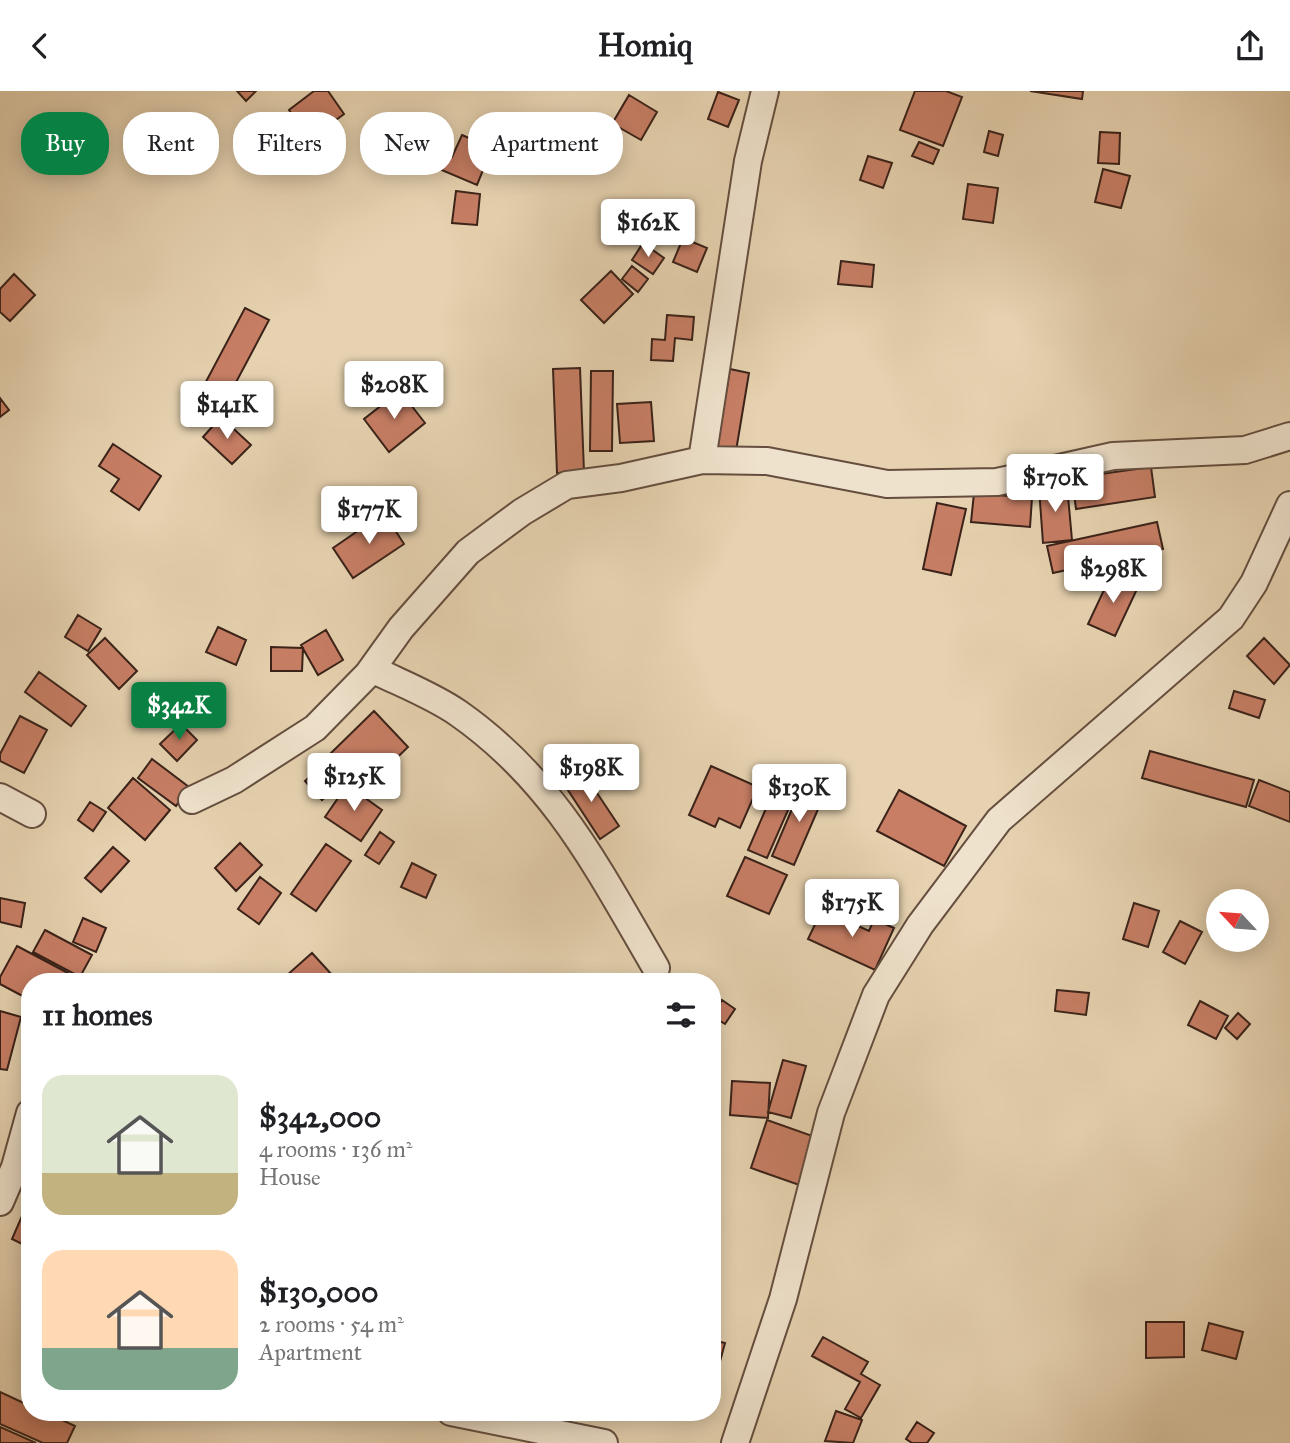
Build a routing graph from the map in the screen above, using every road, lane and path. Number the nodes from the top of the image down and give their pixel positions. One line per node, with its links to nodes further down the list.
1 (765, 91): 3 (street)
2 (1290, 436): 3 (street)
3 (702, 460): 5 (street)
4 (1290, 505): 14 (street)
5 (372, 669): 7 (street); 9 (street)
6 (0, 797): 8 (street)
7 (192, 800)
8 (32, 814)
9 (656, 968)
10 (21, 1145): 11 (street)
11 (0, 1202)
12 (495, 1421): 13 (street)
13 (604, 1443)
14 (735, 1443)

